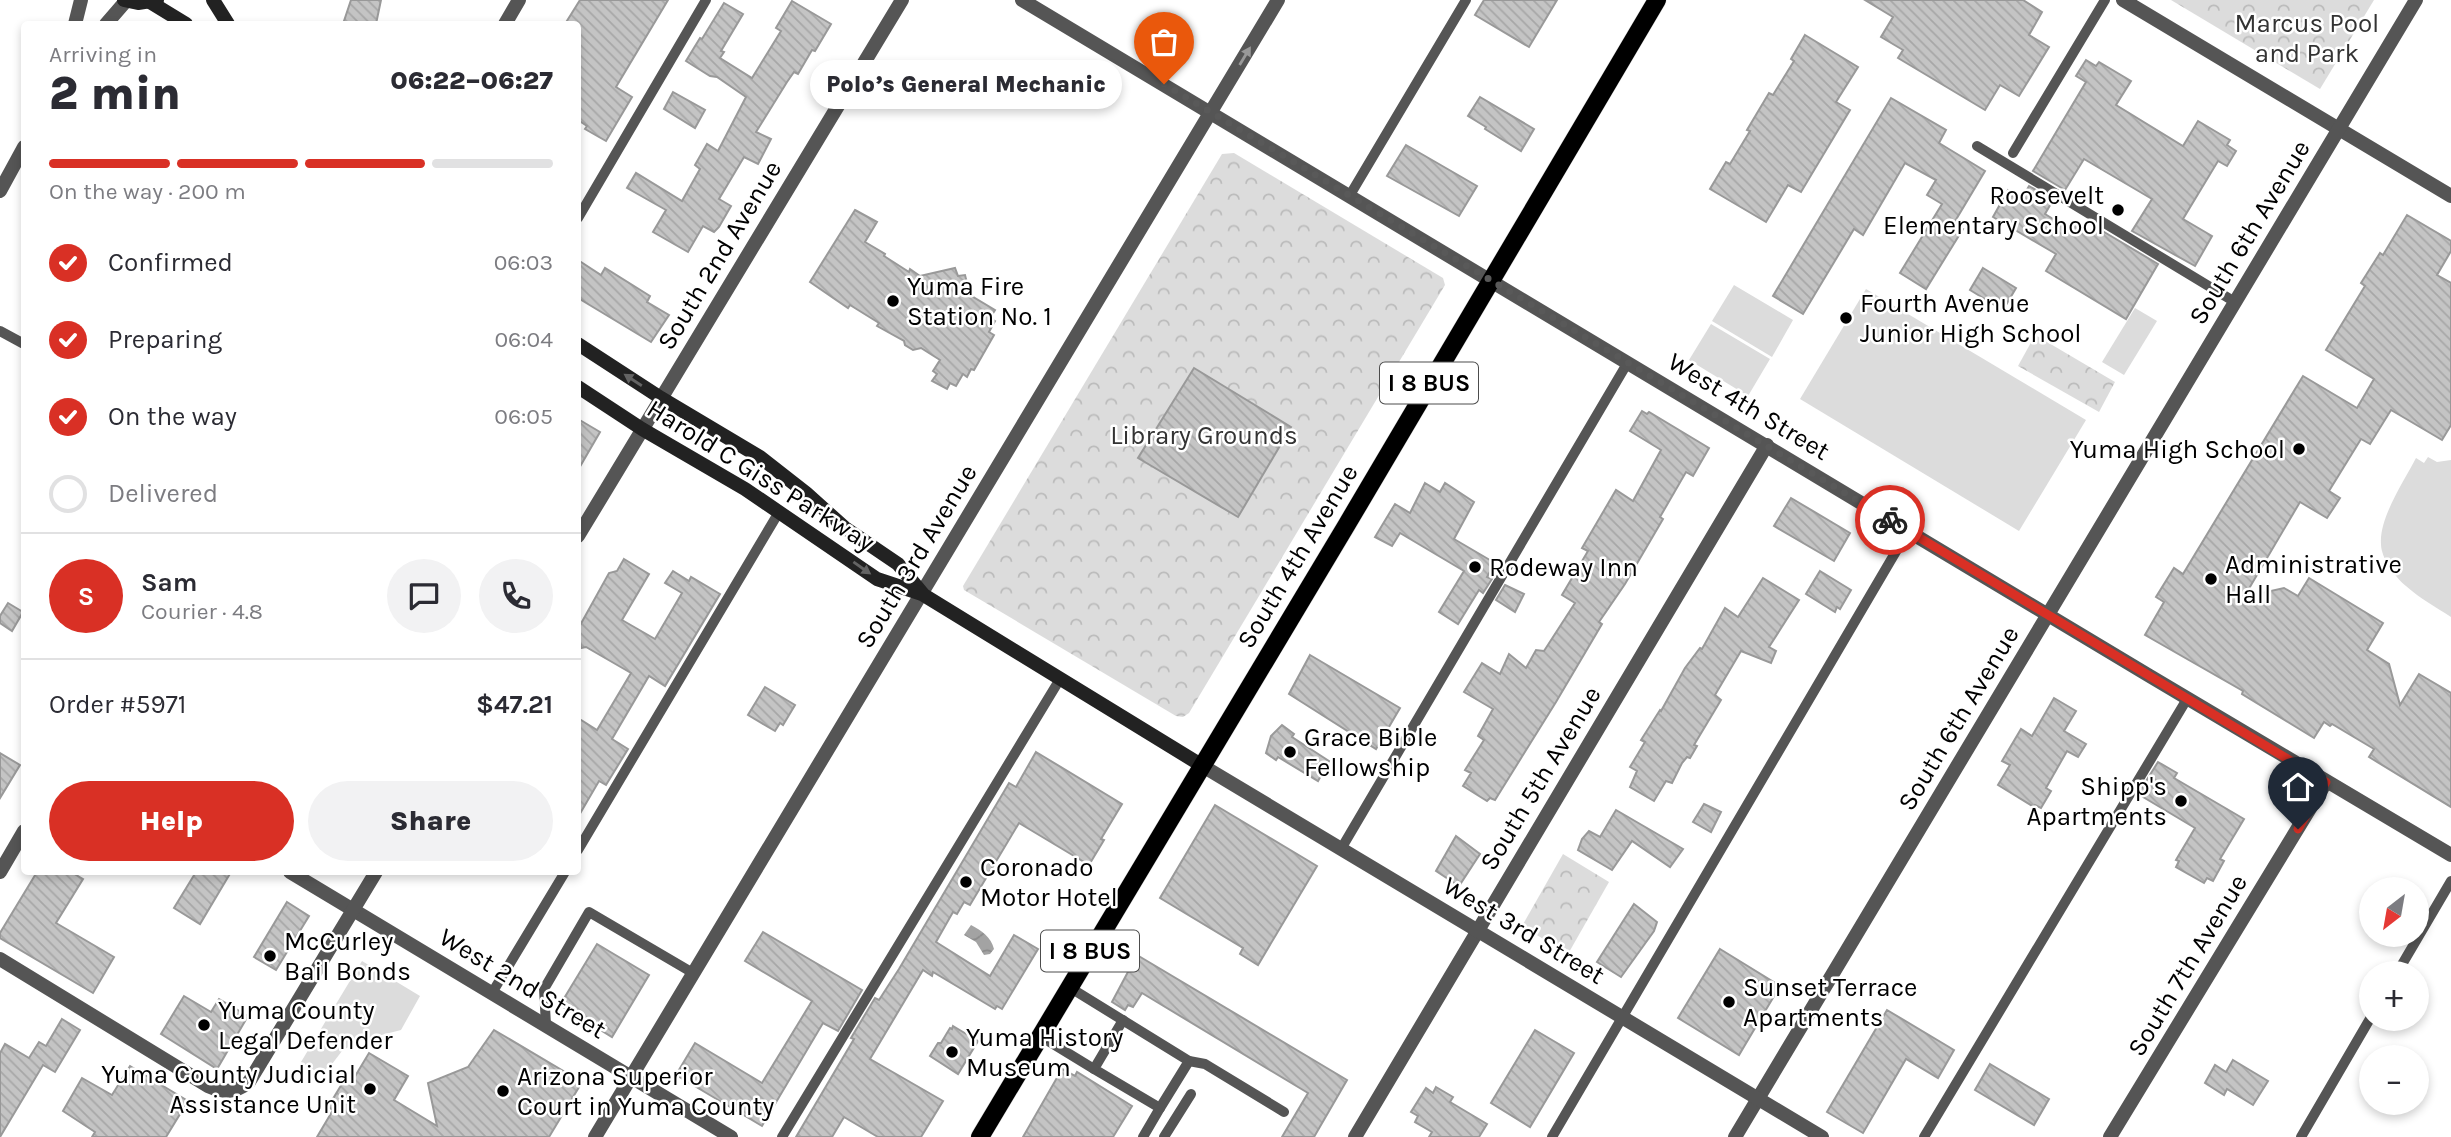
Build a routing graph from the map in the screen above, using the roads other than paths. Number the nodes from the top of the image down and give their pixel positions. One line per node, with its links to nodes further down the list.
1 (81, 0): 15 (street)
2 (213, 0): 18 (main road)
3 (519, 0): 19 (street)
4 (706, 0): 28 (lane)
5 (902, 0): 36 (street, South 2nd Avenue)
6 (1022, 0): 20 (street, West 4th Street)
7 (1278, 0): 20 (street, South 3rd Avenue, one-way to 7)
8 (1466, 0): 26 (lane)
9 (1657, 0): 29 (main road, South 4th Avenue / I 8 BUS)
10 (2105, 0): 24 (lane)
11 (2123, 0): 21 (street)
12 (2416, 0): 21 (street, South 6th Avenue)
13 (125, 1): 14 (main road); 16 (street)
14 (154, 1): 17 (main road)
15 (76, 21)
16 (108, 21)
17 (182, 21)
18 (226, 21)
19 (507, 21)
20 (1212, 112): 26 (street, West 4th Street); 42 (street, South 3rd Avenue)
21 (2339, 129): 27 (street); 30 (street, South 6th Avenue)
22 (1977, 146): 30 (lane)
23 (21, 152): 25 (street)
24 (2014, 153)
25 (0, 191)
26 (1350, 195): 29 (street, West 4th Street)
27 (2451, 196)
28 (581, 213)
29 (1490, 279): 34 (street, West 4th Street); 46 (main road, South 4th Avenue / I 8 BUS)
30 (2235, 302): 43 (street, South 6th Avenue)
31 (0, 331): 32 (lane)
32 (21, 342)
33 (581, 346): 36 (main road, Harold C Giss Parkway, one-way to 33)
34 (1628, 362): 38 (street, West 4th Street); 50 (lane)
35 (581, 389): 37 (main road, Harold C Giss Parkway)
36 (661, 398): 37 (street, South 2nd Avenue); 42 (main road, Harold C Giss Parkway)
37 (642, 429): 39 (main road, Harold C Giss Parkway); 40 (street, South 2nd Avenue)
38 (1767, 445): 41 (street, West 4th Street); 58 (street, South 5th Avenue)
39 (779, 512): 42 (main road, Harold C Giss Parkway, one-way to 42); 49 (lane)
40 (581, 531)
41 (1908, 531): 43 (street, West 4th Street); 64 (lane)
42 (922, 594): 44 (main road, Harold C Giss Parkway); 61 (street, South 3rd Avenue)
43 (2047, 616): 45 (street, West 4th Street); 73 (street, South 6th Avenue)
44 (1060, 679): 46 (main road, Harold C Giss Parkway); 78 (lane)
45 (2188, 699): 47 (street, West 4th Street); 86 (lane)
46 (1201, 765): 50 (street, West 3rd Street); 62 (main road, South 4th Avenue / I 8 BUS)
47 (2326, 782): 51 (street, West 4th Street); 87 (street, South 7th Avenue)
48 (21, 836): 52 (street)
49 (581, 845)
50 (1341, 849): 58 (street, West 3rd Street)
51 (2451, 855)
52 (0, 872)
53 (295, 875): 57 (street, West 2nd Street)
54 (374, 875): 57 (street)
55 (563, 875): 63 (lane)
56 (2451, 881): 60 (lane)
57 (353, 909): 59 (street); 63 (street, West 2nd Street)
58 (1477, 931): 64 (street, West 3rd Street); 82 (street, South 5th Avenue)
59 (0, 959)
60 (2404, 961)
61 (693, 973): 66 (lane); 71 (street, South 3rd Avenue)
62 (1069, 987): 65 (lane); 68 (main road, South 4th Avenue / I 8 BUS)
63 (492, 993): 66 (street, West 2nd Street)
64 (1623, 1018): 73 (street, West 3rd Street); 83 (lane)
65 (1123, 1020): 69 (lane); 70 (lane)
66 (546, 1025): 71 (street, West 2nd Street)
67 (2363, 1031): 88 (lane)
68 (1040, 1036): 70 (lane); 79 (main road, South 4th Avenue / I 8 BUS)
69 (1189, 1061): 74 (lane); 75 (lane)
70 (1094, 1069): 74 (lane)
71 (631, 1077): 76 (street, South 3rd Avenue); 77 (street, West 2nd Street)
72 (1191, 1094): 81 (lane)
73 (1758, 1099): 84 (street, South 6th Avenue); 85 (street, West 3rd Street)
74 (1160, 1108): 80 (lane)
75 (1284, 1112)
76 (595, 1137)
77 (730, 1137)
78 (782, 1137)
79 (980, 1137)
80 (1143, 1137)
81 (1164, 1137)
82 (1356, 1137)
83 (1552, 1137)
84 (1735, 1137)
85 (1822, 1137)
86 (1924, 1137)
87 (2110, 1137)
88 (2301, 1137)

